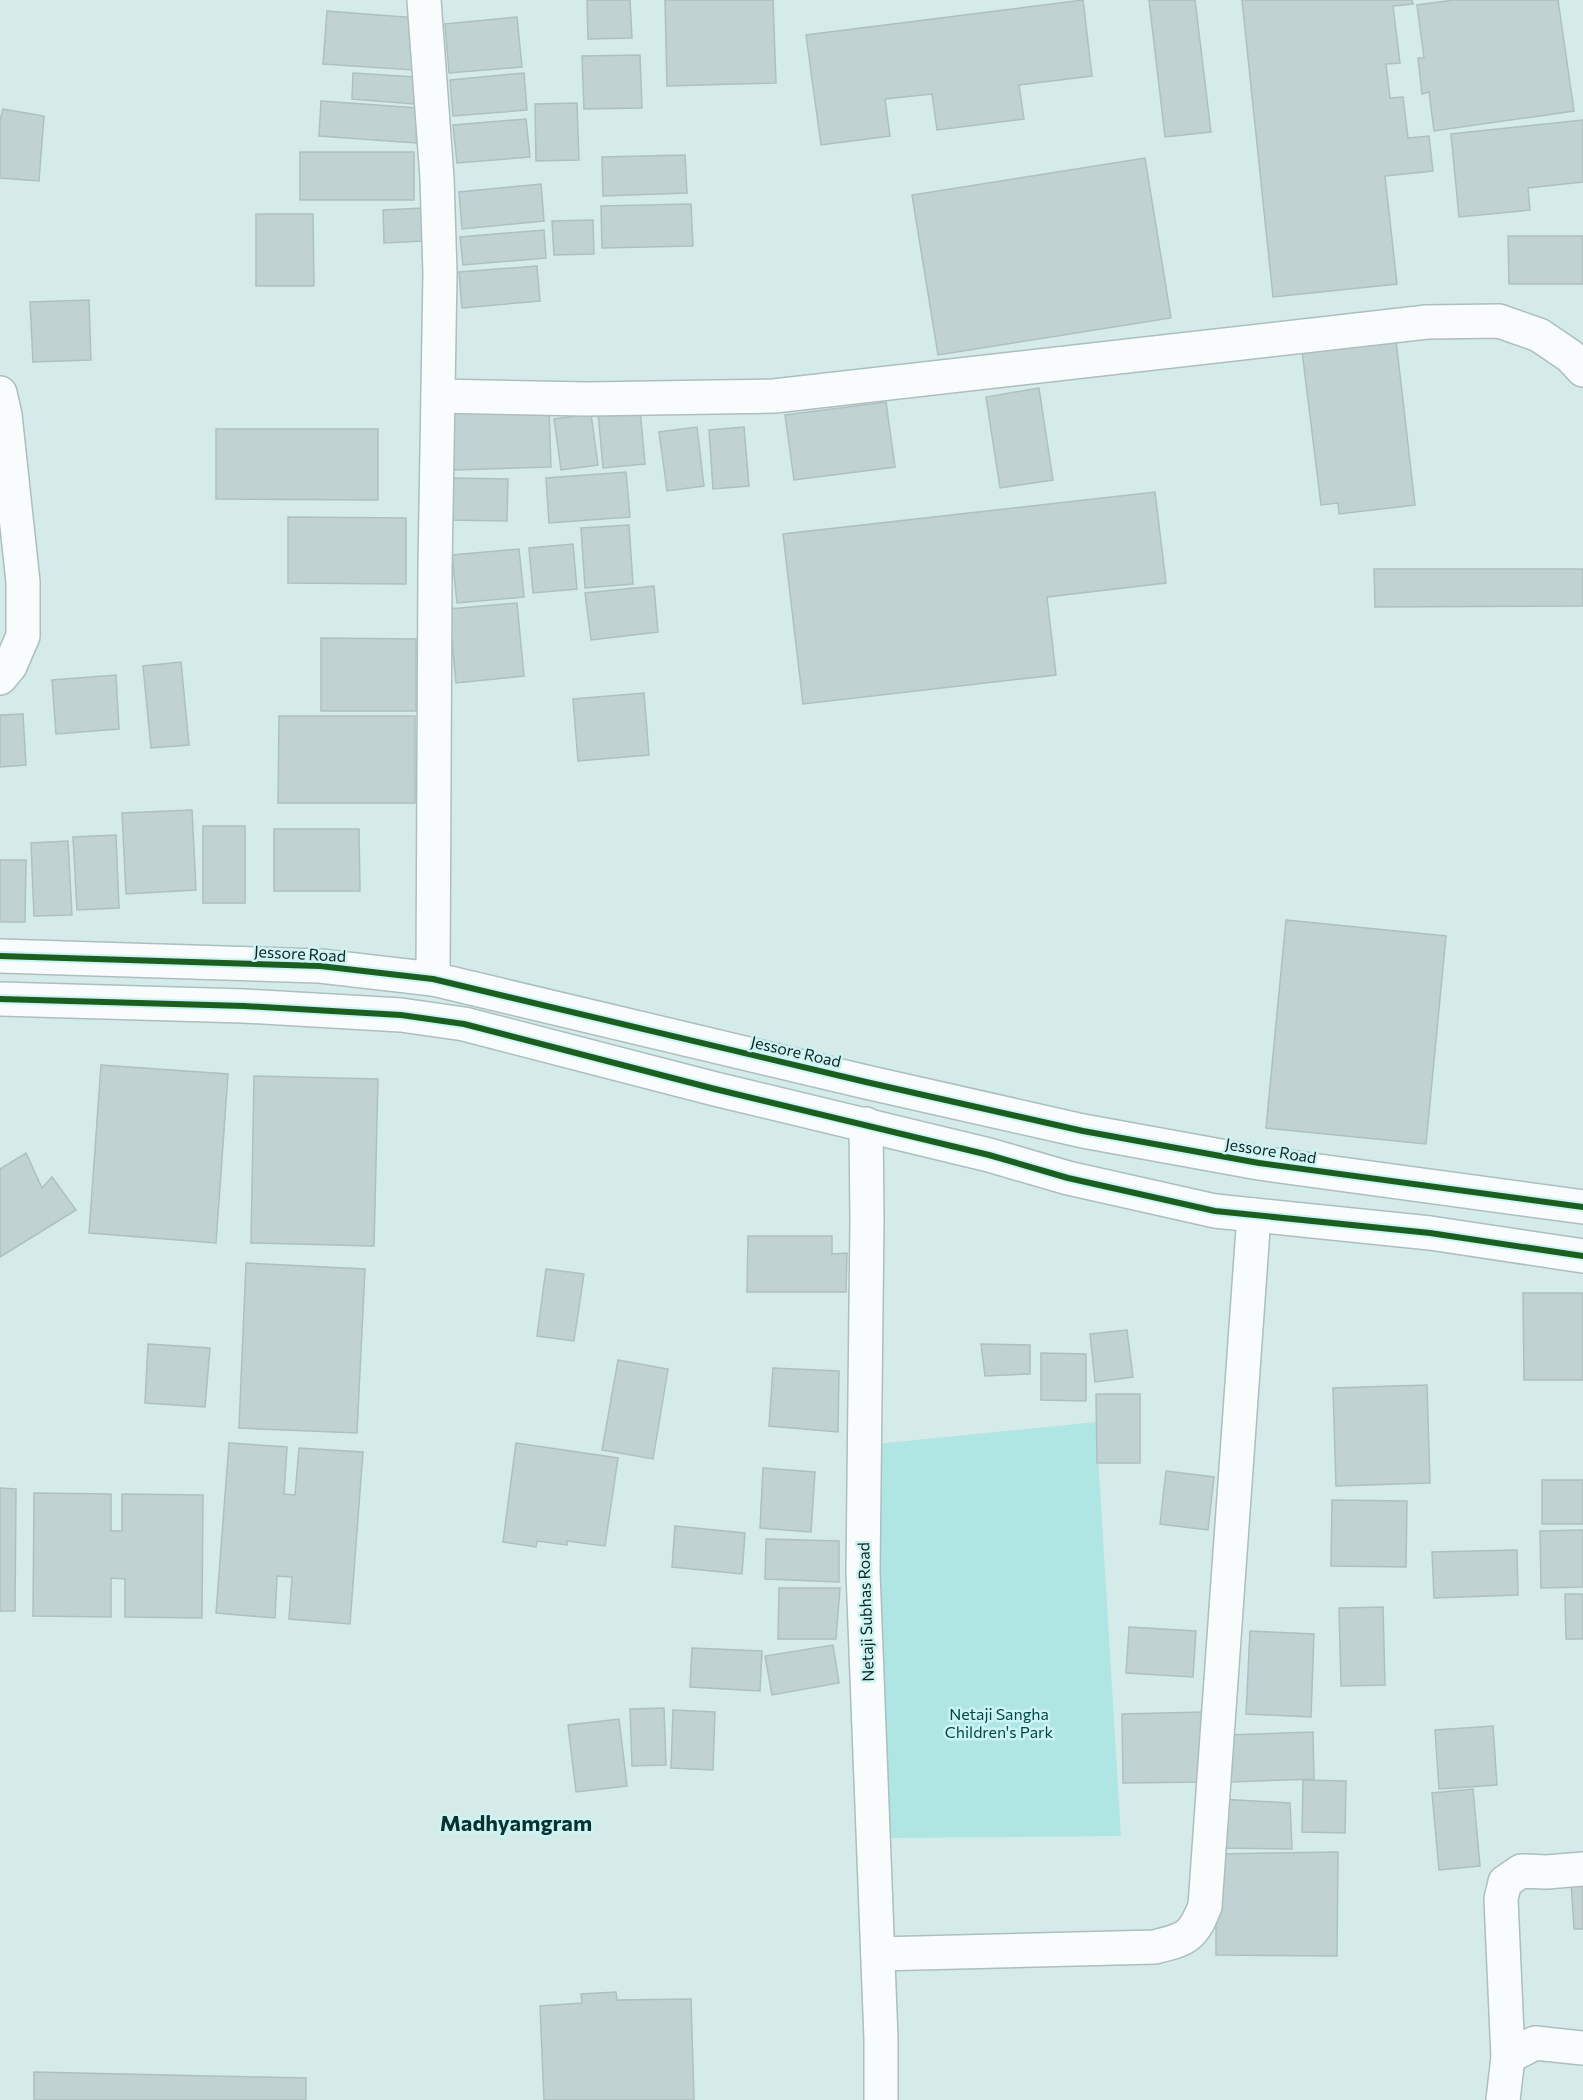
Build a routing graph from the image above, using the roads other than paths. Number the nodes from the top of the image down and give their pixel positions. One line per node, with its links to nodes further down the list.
1 (423, 0): 4 (main road)
2 (1579, 354): 4 (main road)
3 (0, 393): 5 (main road)
4 (438, 396): 7 (main road)
5 (0, 678)
6 (0, 956): 7 (main road, Jessore Road)
7 (433, 979): 10 (main road, Jessore Road)
8 (0, 999): 9 (main road)
9 (866, 1124): 11 (main road); 14 (main road, Netaji Subhas Road)
10 (1583, 1207)
11 (1254, 1215): 12 (main road); 14 (main road)
12 (1583, 1256)
13 (1583, 1869): 16 (main road)
14 (878, 1954): 17 (main road, Netaji Subhas Road)
15 (1583, 2048): 16 (main road)
16 (1508, 2057): 18 (main road)
17 (880, 2100)
18 (1503, 2100)

